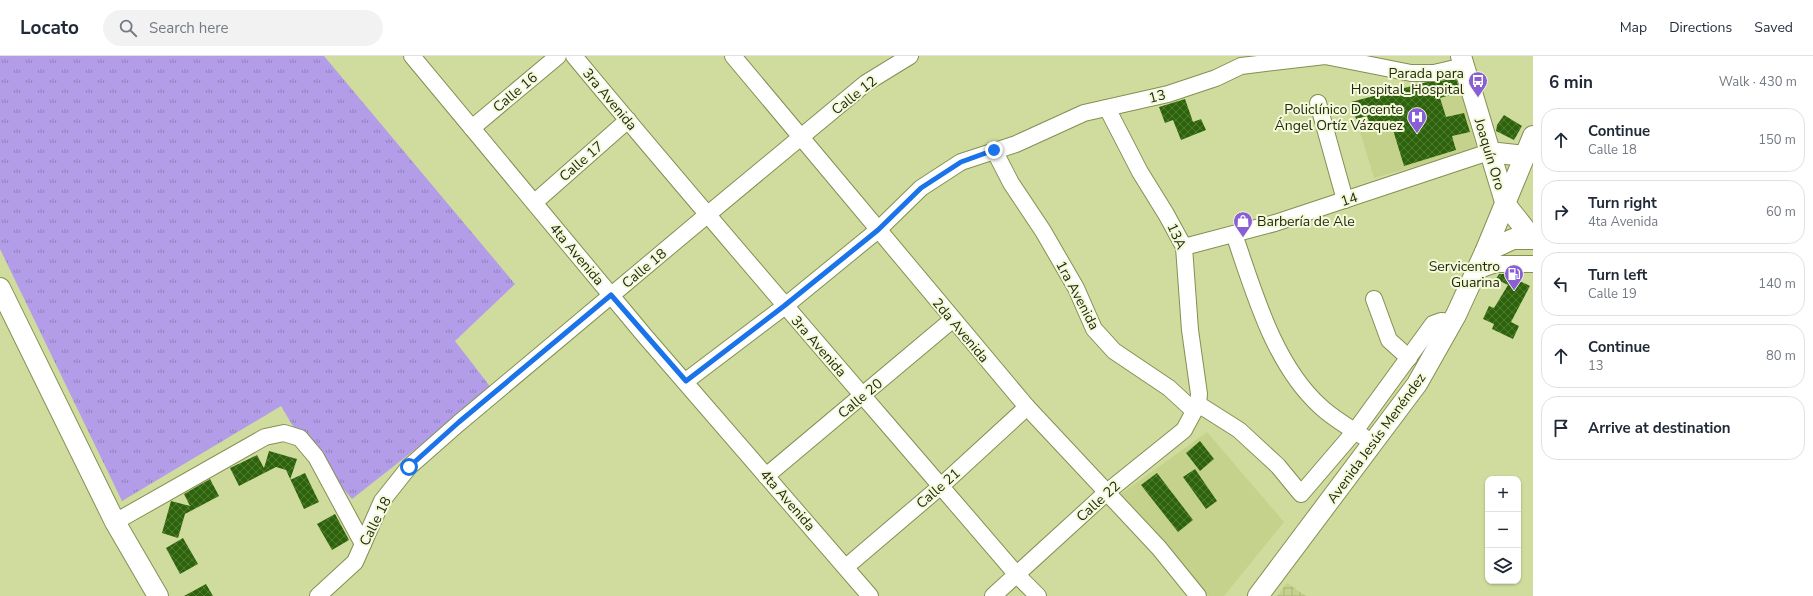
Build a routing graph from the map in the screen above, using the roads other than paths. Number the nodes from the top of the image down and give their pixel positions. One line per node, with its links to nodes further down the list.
1 (412, 56): 11 (street, 4ta Avenida)
2 (558, 56): 11 (street, Calle 16)
3 (574, 56): 10 (street, 3ra Avenida)
4 (733, 56): 13 (street, 2da Avenida)
5 (910, 56): 13 (street, Calle 12)
6 (1240, 61): 7 (street, 13); 9 (street, 13)
7 (1463, 61): 15 (main road, Joaquín Oro)
8 (1318, 103): 17 (street)
9 (1107, 108): 14 (street, 13); 24 (street, 13A)
10 (628, 120): 18 (street, Calle 17); 20 (street, 3ra Avenida)
11 (472, 128): 18 (street, 4ta Avenida)
12 (1533, 136): 16 (main road, Avenida Jesús Menéndez)
13 (801, 138): 20 (street, Calle 18); 21 (street, 2da Avenida)
14 (994, 150): 21 (street, 13); 38 (street, 1ra Avenida)
15 (1489, 152): 16 (main road); 17 (street, 14); 19 (main road, Joaquín Oro)
16 (1525, 156): 19 (main road, Avenida Jesús Menéndez)
17 (1345, 200): 22 (street, 14)
18 (534, 202): 29 (street, 4ta Avenida)
19 (1506, 205): 23 (main road); 25 (main road, Avenida Jesús Menéndez)
20 (706, 214): 29 (street, Calle 18); 31 (street, 3ra Avenida)
21 (878, 230): 31 (street, 13); 32 (street, 2da Avenida)
22 (1234, 234): 24 (street, 14); 39 (street)
23 (1533, 239): 25 (main road)
24 (1184, 247): 38 (street, 13A)
25 (1485, 252): 27 (main road, Avenida Jesús Menéndez)
26 (1533, 264): 27 (street)
27 (1476, 271): 33 (main road, Avenida Jesús Menéndez)
28 (0, 288): 44 (main road)
29 (611, 295): 35 (street, 4ta Avenida); 45 (street, Calle 18)
30 (1374, 299): 34 (street)
31 (784, 306): 35 (street, 13); 36 (street, 3ra Avenida)
32 (952, 320): 36 (street, Calle 20); 37 (street, 2da Avenida)
33 (1452, 322): 34 (street); 40 (main road, Avenida Jesús Menéndez)
34 (1409, 358): 39 (street)
35 (686, 381): 41 (street, 4ta Avenida)
36 (862, 396): 41 (street, Calle 20); 42 (street, 3ra Avenida)
37 (1027, 407): 42 (street, Calle 21); 43 (street, 2da Avenida)
38 (1196, 407): 39 (street, 1ra Avenida); 43 (street, Calle 22)
39 (1355, 432): 40 (street)
40 (1374, 442): 54 (main road, Avenida Jesús Menéndez)
41 (766, 476): 46 (street, 4ta Avenida)
42 (941, 486): 46 (street, Calle 21); 47 (street, 3ra Avenida)
43 (1107, 492): 47 (street, Calle 22); 53 (street, 2da Avenida)
44 (115, 522): 45 (street); 48 (main road)
45 (364, 544): 49 (street, Calle 18)
46 (846, 567): 50 (street, 4ta Avenida)
47 (1018, 575): 51 (street, Calle 22); 52 (street, 3ra Avenida)
48 (158, 596)
49 (318, 596)
50 (870, 596)
51 (993, 596)
52 (1038, 596)
53 (1198, 596)
54 (1258, 596)

